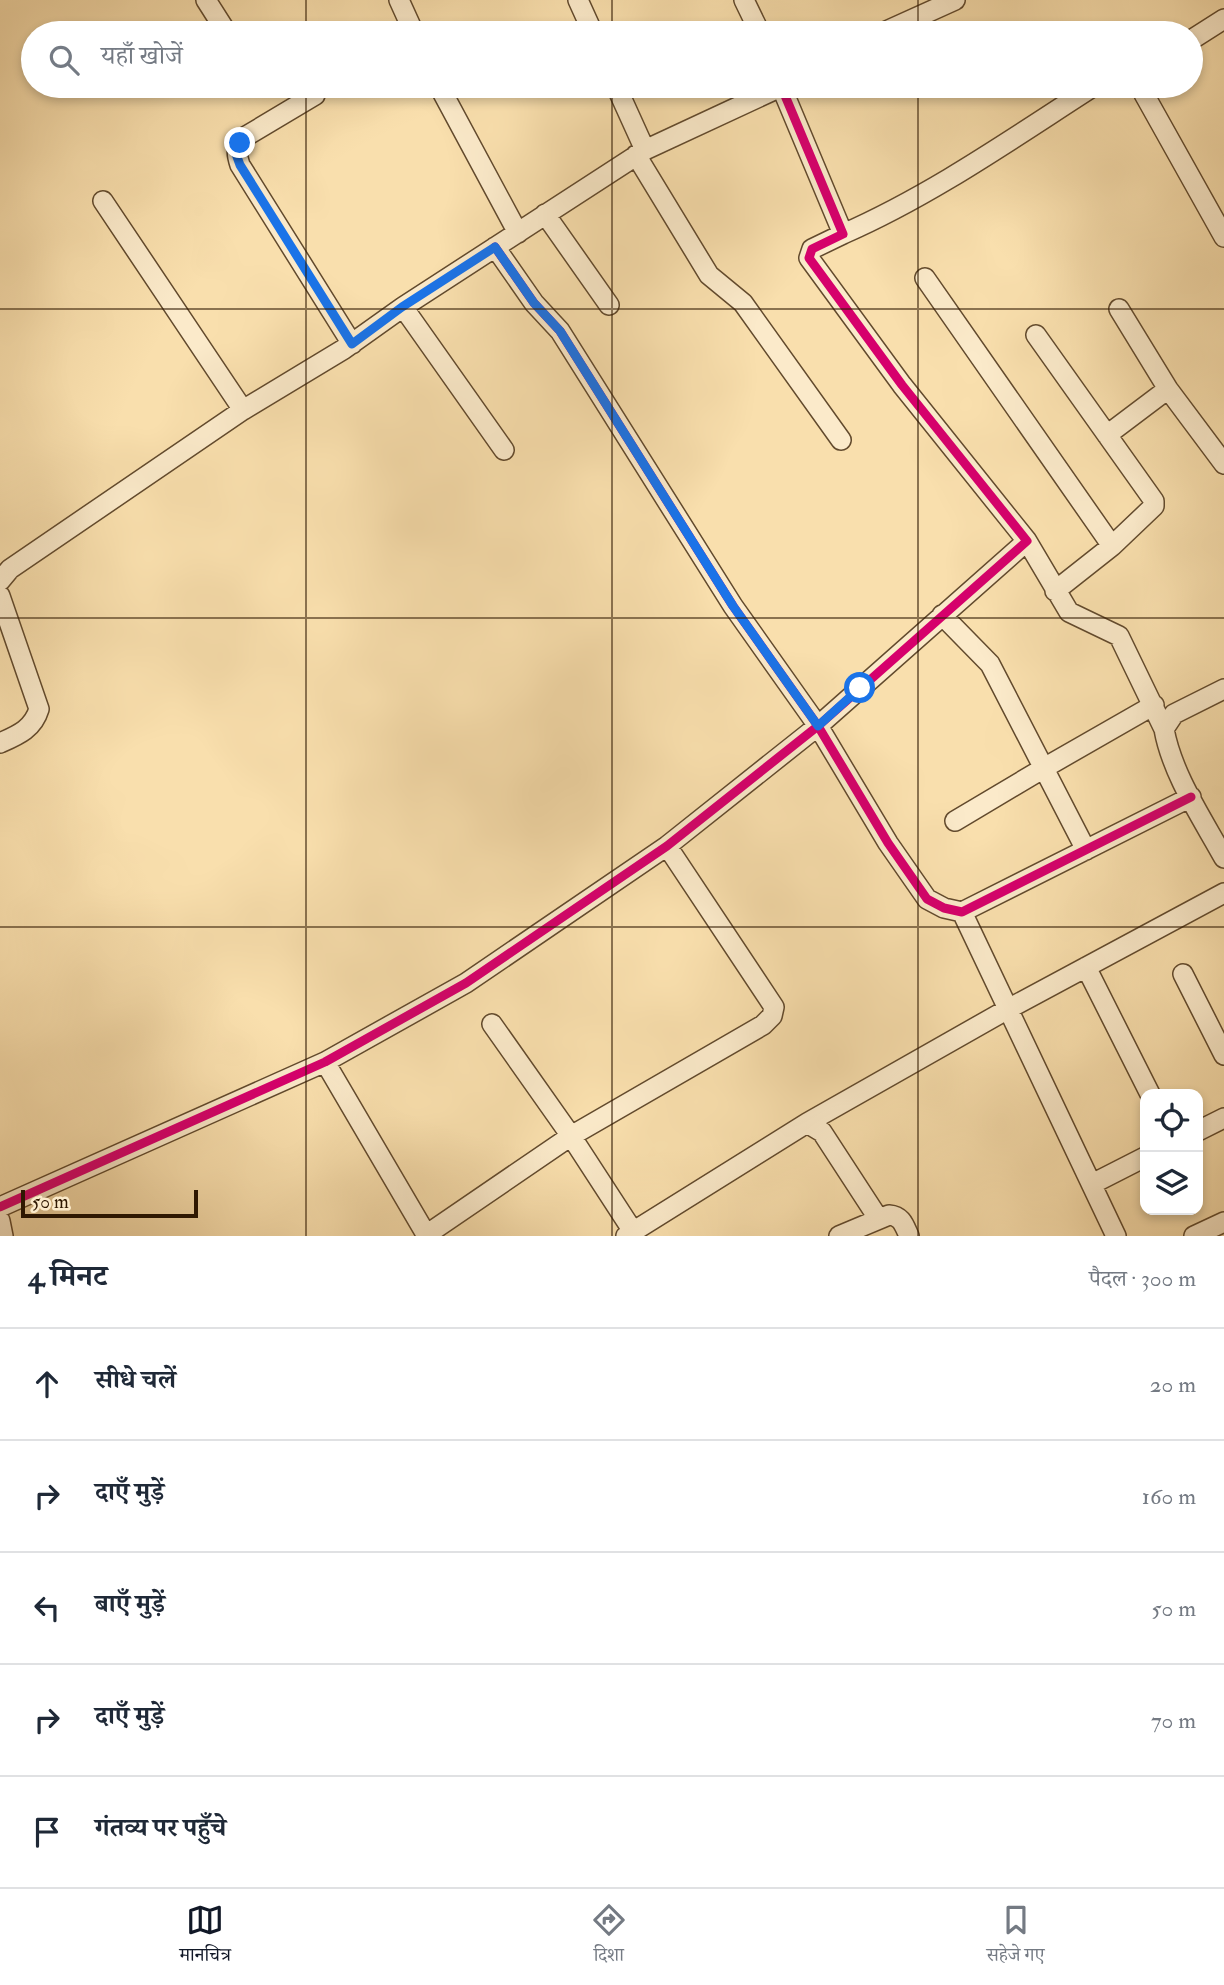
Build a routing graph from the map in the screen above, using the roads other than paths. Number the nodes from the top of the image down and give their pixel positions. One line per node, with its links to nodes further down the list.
1 (206, 0): 7 (street)
2 (399, 0): 8 (street)
3 (578, 0): 9 (street)
4 (744, 0): 10 (street)
5 (955, 0): 11 (street)
6 (1224, 19): 12 (street)
7 (219, 21)
8 (409, 21)
9 (588, 21)
10 (754, 21)
11 (909, 21)
12 (1203, 32)
13 (310, 98): 32 (street)
14 (445, 98): 23 (street)
15 (620, 98): 20 (street)
16 (757, 98): 20 (street)
17 (786, 98): 24 (street)
18 (1075, 98): 24 (street)
19 (1146, 98): 25 (street)
20 (641, 153): 22 (street); 36 (street)
21 (103, 201): 34 (street)
22 (545, 214): 23 (street); 28 (street)
23 (517, 233): 26 (street)
24 (843, 234): 39 (street)
25 (1224, 237)
26 (495, 247): 29 (street); 47 (street)
27 (925, 278): 40 (street)
28 (609, 305)
29 (402, 307): 32 (street); 37 (street)
30 (1119, 309): 33 (street)
31 (1036, 335): 35 (street)
32 (352, 344): 34 (street)
33 (1168, 388): 35 (street); 38 (street)
34 (243, 411): 41 (street)
35 (1107, 435): 40 (street)
36 (841, 440)
37 (505, 450)
38 (1224, 464)
39 (1027, 541): 42 (street); 44 (street)
40 (1112, 546): 42 (street)
41 (0, 581)
42 (1055, 591): 46 (street)
43 (0, 596): 49 (street)
44 (942, 615): 47 (street); 50 (street)
45 (1224, 689): 48 (street)
46 (1154, 705): 48 (street); 50 (street)
47 (818, 726): 53 (street); 57 (street)
48 (1164, 729): 51 (street)
49 (0, 743)
50 (1044, 768): 52 (street); 54 (street)
51 (1191, 797): 54 (street); 55 (street)
52 (955, 821)
53 (667, 846): 63 (street); 68 (street)
54 (1086, 850): 57 (street)
55 (1224, 858)
56 (1224, 893): 58 (street)
57 (962, 912): 60 (street)
58 (1086, 967): 60 (street); 64 (street)
59 (1183, 974): 62 (street)
60 (1009, 1009): 66 (street); 70 (street)
61 (492, 1024): 68 (street)
62 (1224, 1055)
63 (325, 1062): 71 (street); 78 (street)
64 (1147, 1089)
65 (1224, 1118): 67 (street)
66 (807, 1123): 72 (street); 75 (street)
67 (1203, 1128)
68 (571, 1136): 75 (street); 78 (street)
69 (1140, 1160): 70 (street)
70 (1092, 1184): 81 (street)
71 (0, 1207)
72 (878, 1218): 79 (street); 80 (street)
73 (0, 1221): 77 (street)
74 (1224, 1222): 76 (street)
75 (632, 1235)
76 (1197, 1235)
77 (3, 1236)
78 (427, 1236)
79 (839, 1236)
80 (909, 1236)
81 (1116, 1236)

